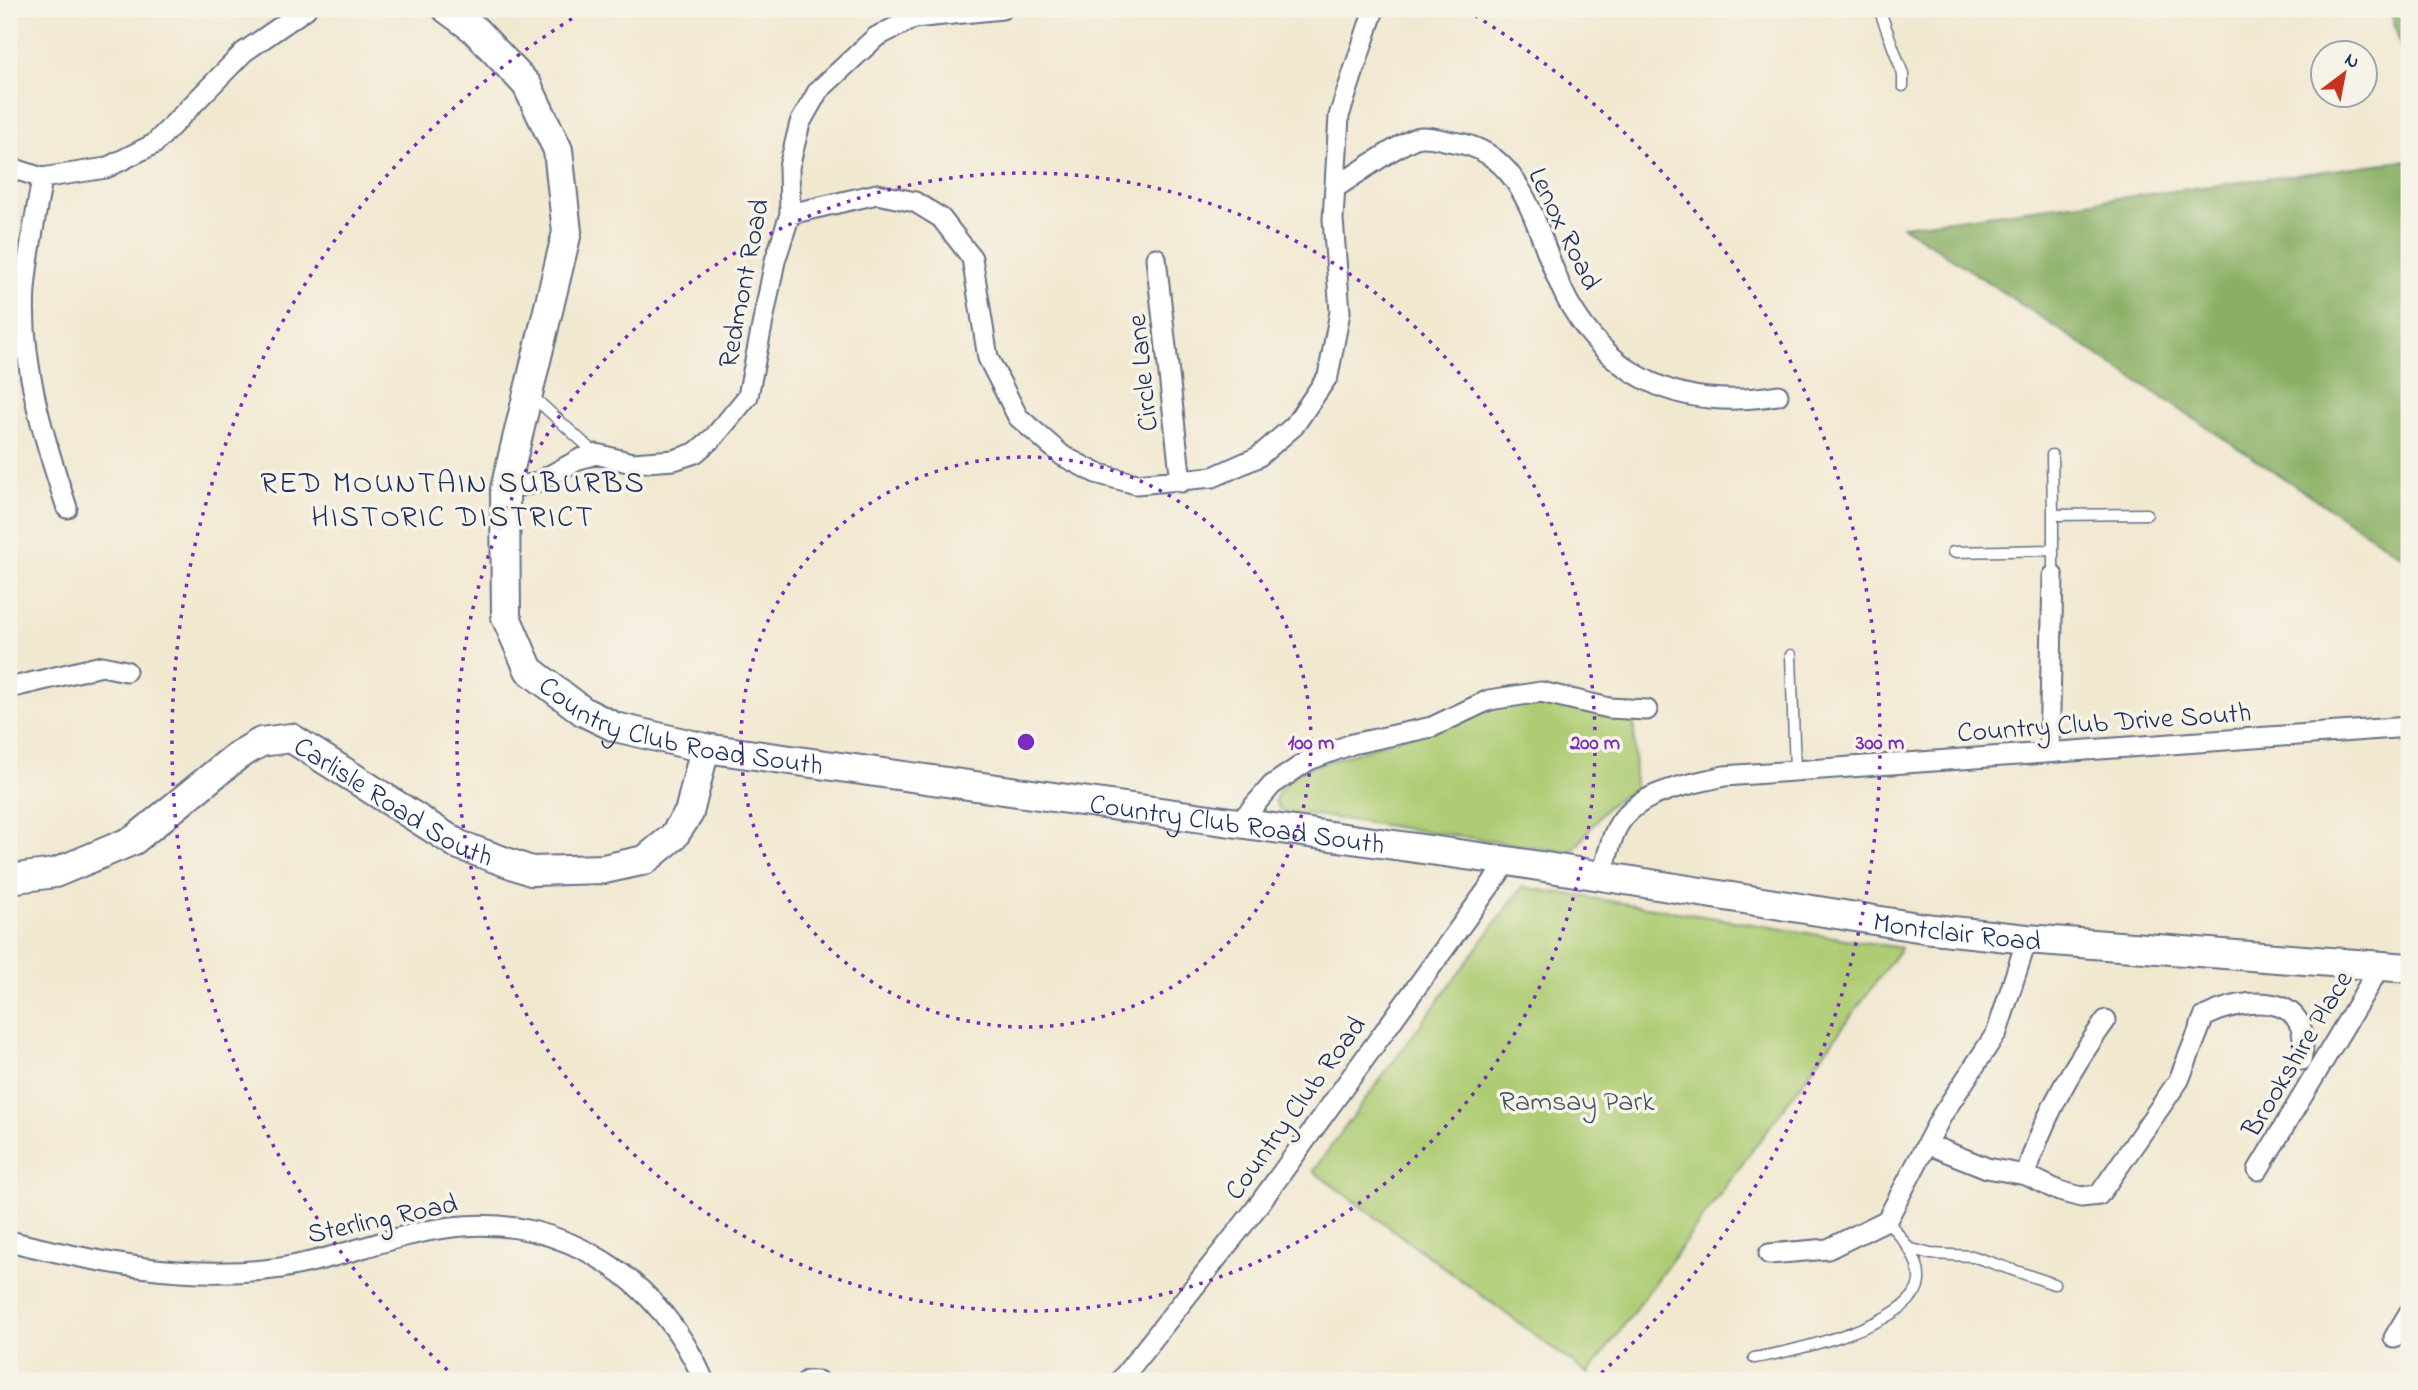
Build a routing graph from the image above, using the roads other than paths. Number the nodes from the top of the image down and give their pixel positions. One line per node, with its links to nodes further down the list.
1 (306, 9): 8 (street)
2 (447, 9): 12 (main road, Country Club Road South)
3 (1002, 9): 10 (street, Redmont Road)
4 (1374, 9): 9 (street)
5 (1879, 9): 6 (lane)
6 (1903, 86)
7 (9, 167): 8 (street)
8 (42, 178): 18 (street)
9 (1335, 188): 13 (street, Lenox Road); 16 (street)
10 (790, 214): 14 (street, Redmont Road); 16 (street)
11 (1156, 258): 16 (street, Circle Lane)
12 (528, 392): 14 (lane, Redmont Road); 17 (main road, Country Club Road South)
13 (1779, 395)
14 (596, 454): 17 (street)
15 (2052, 455): 20 (lane)
16 (1181, 482)
17 (505, 489): 29 (main road, Country Club Road South)
18 (67, 508)
19 (2147, 514): 20 (lane)
20 (2053, 515): 21 (lane)
21 (2053, 550): 22 (lane); 23 (lane)
22 (1953, 552)
23 (2053, 576): 30 (street)
24 (1791, 656): 31 (lane)
25 (126, 671): 26 (street)
26 (9, 688)
27 (1647, 710): 32 (street)
28 (2409, 727): 30 (street, Country Club Drive South)
29 (705, 748): 32 (main road, Country Club Road South); 35 (main road, Carlisle Road South)
30 (2049, 753): 31 (street, Country Club Drive South)
31 (1795, 771): 34 (street, Country Club Drive South)
32 (1238, 824): 33 (main road, Country Club Road South)
33 (1508, 861): 34 (main road, Montclair Road); 55 (street, Country Club Road)
34 (1602, 875): 36 (main road, Montclair Road)
35 (9, 879)
36 (2027, 939): 37 (main road, Montclair Road); 41 (street)
37 (2381, 965): 38 (main road, Montclair Road); 42 (street, Brookshire Place)
38 (2409, 968)
39 (2106, 1020): 43 (street)
40 (2301, 1060): 43 (street, Brookshire Place)
41 (1927, 1144): 43 (street, Brookshire Place); 44 (street)
42 (2258, 1170)
43 (2026, 1175)
44 (1887, 1220): 46 (lane); 47 (street)
45 (9, 1241): 52 (street, Sterling Road)
46 (1908, 1248): 48 (lane); 51 (lane)
47 (1769, 1254)
48 (2054, 1284)
49 (2409, 1313): 50 (street)
50 (2394, 1338)
51 (1754, 1358)
52 (704, 1381)
53 (807, 1381): 54 (street)
54 (818, 1381)
55 (1120, 1381)

